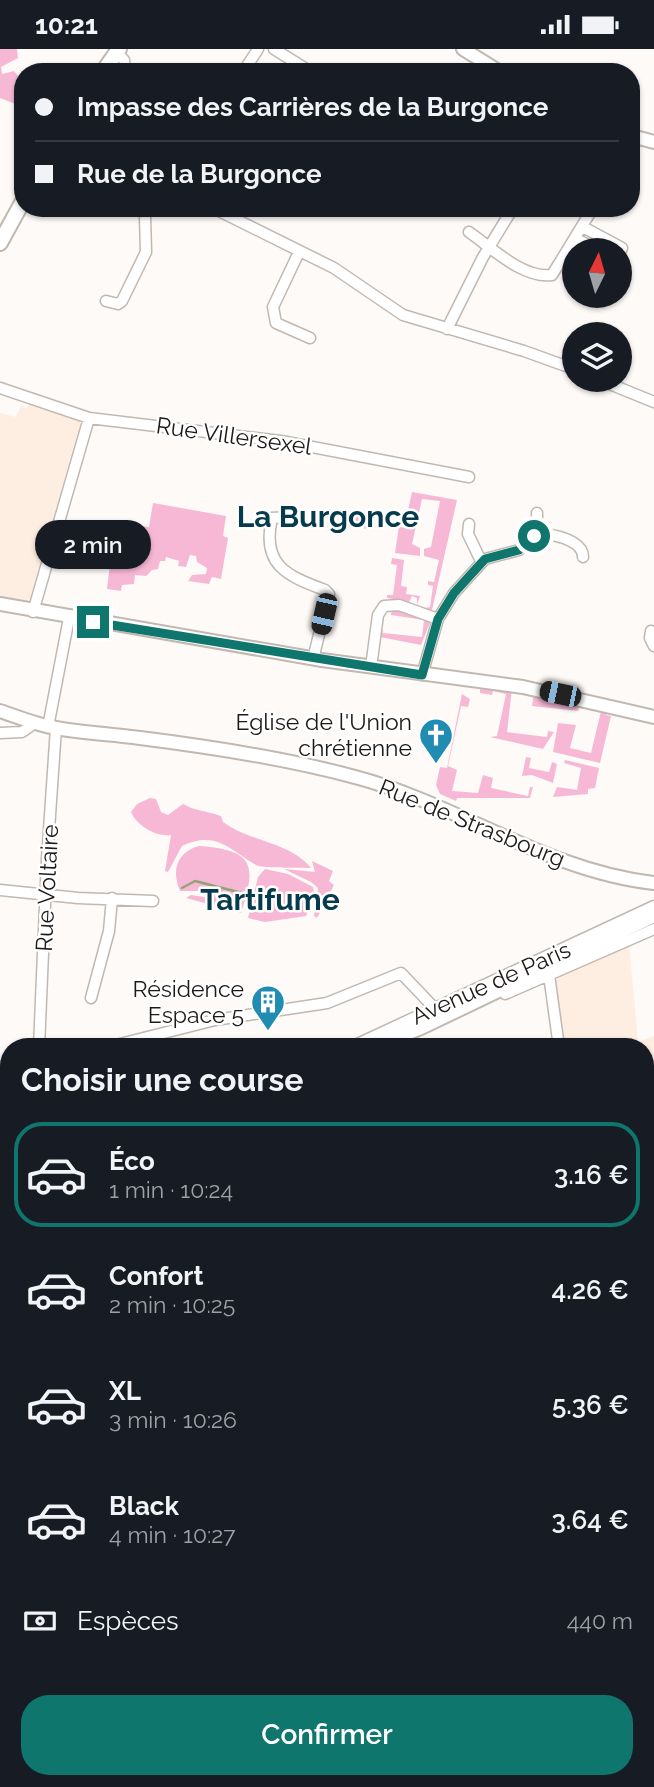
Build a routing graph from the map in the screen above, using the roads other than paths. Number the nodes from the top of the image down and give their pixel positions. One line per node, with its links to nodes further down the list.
1 (274, 49): 3 (street)
2 (463, 49): 4 (street)
3 (297, 63)
4 (486, 63)
5 (14, 217): 14 (main road)
6 (145, 217): 18 (street)
7 (234, 217): 16 (street)
8 (508, 217): 15 (street)
9 (588, 217): 10 (street)
10 (583, 227): 12 (street); 13 (street)
11 (469, 232): 15 (street)
12 (577, 238)
13 (603, 238)
14 (0, 243)
15 (490, 246): 17 (street); 19 (street)
16 (299, 252): 19 (street); 20 (street)
17 (562, 260)
18 (106, 301)
19 (447, 329): 21 (street)
20 (310, 338)
21 (562, 365)
22 (0, 388): 25 (street, Rue Villersexel)
23 (631, 392): 24 (street)
24 (654, 401)
25 (89, 418): 26 (street, Rue Villersexel); 34 (street)
26 (469, 477)
27 (537, 513): 30 (street)
28 (288, 517): 39 (street)
29 (469, 524): 32 (street)
30 (537, 534): 31 (street); 32 (street)
31 (583, 558)
32 (481, 561): 36 (street)
33 (0, 604): 34 (street)
34 (33, 612): 35 (street)
35 (69, 618): 39 (street); 44 (street, Rue Voltaire)
36 (438, 619): 40 (street); 41 (street)
37 (651, 631): 38 (street)
38 (654, 646)
39 (313, 659): 40 (street)
40 (372, 667): 41 (street)
41 (422, 675): 43 (street)
42 (0, 711): 44 (street, Rue de Strasbourg)
43 (654, 717)
44 (46, 726): 45 (street); 46 (street, Rue de Strasbourg); 48 (street, Rue Voltaire)
45 (0, 733)
46 (654, 883)
47 (0, 890): 48 (street)
48 (46, 893): 49 (street); 61 (street, Rue Voltaire)
49 (113, 898): 50 (street); 59 (street)
50 (153, 901)
51 (654, 907): 55 (street, Avenue de Paris)
52 (654, 915): 55 (main road, Avenue de Paris)
53 (654, 922): 55 (main road, Avenue de Paris)
54 (654, 929): 55 (street, Avenue de Paris)
55 (600, 942): 56 (street, Avenue de Paris); 57 (main road, Avenue de Paris); 60 (street, Avenue de Paris)
56 (549, 975): 58 (street, Avenue de Paris); 66 (street)
57 (522, 978): 58 (street, Avenue de Paris); 60 (main road, Avenue de Paris)
58 (538, 980): 65 (street, Avenue de Paris)
59 (91, 998)
60 (438, 1012): 62 (street); 63 (street, Avenue de Paris); 64 (main road, Avenue de Paris)
61 (39, 1038)
62 (144, 1038)
63 (373, 1038)
64 (390, 1038)
65 (410, 1038)
66 (558, 1038)

